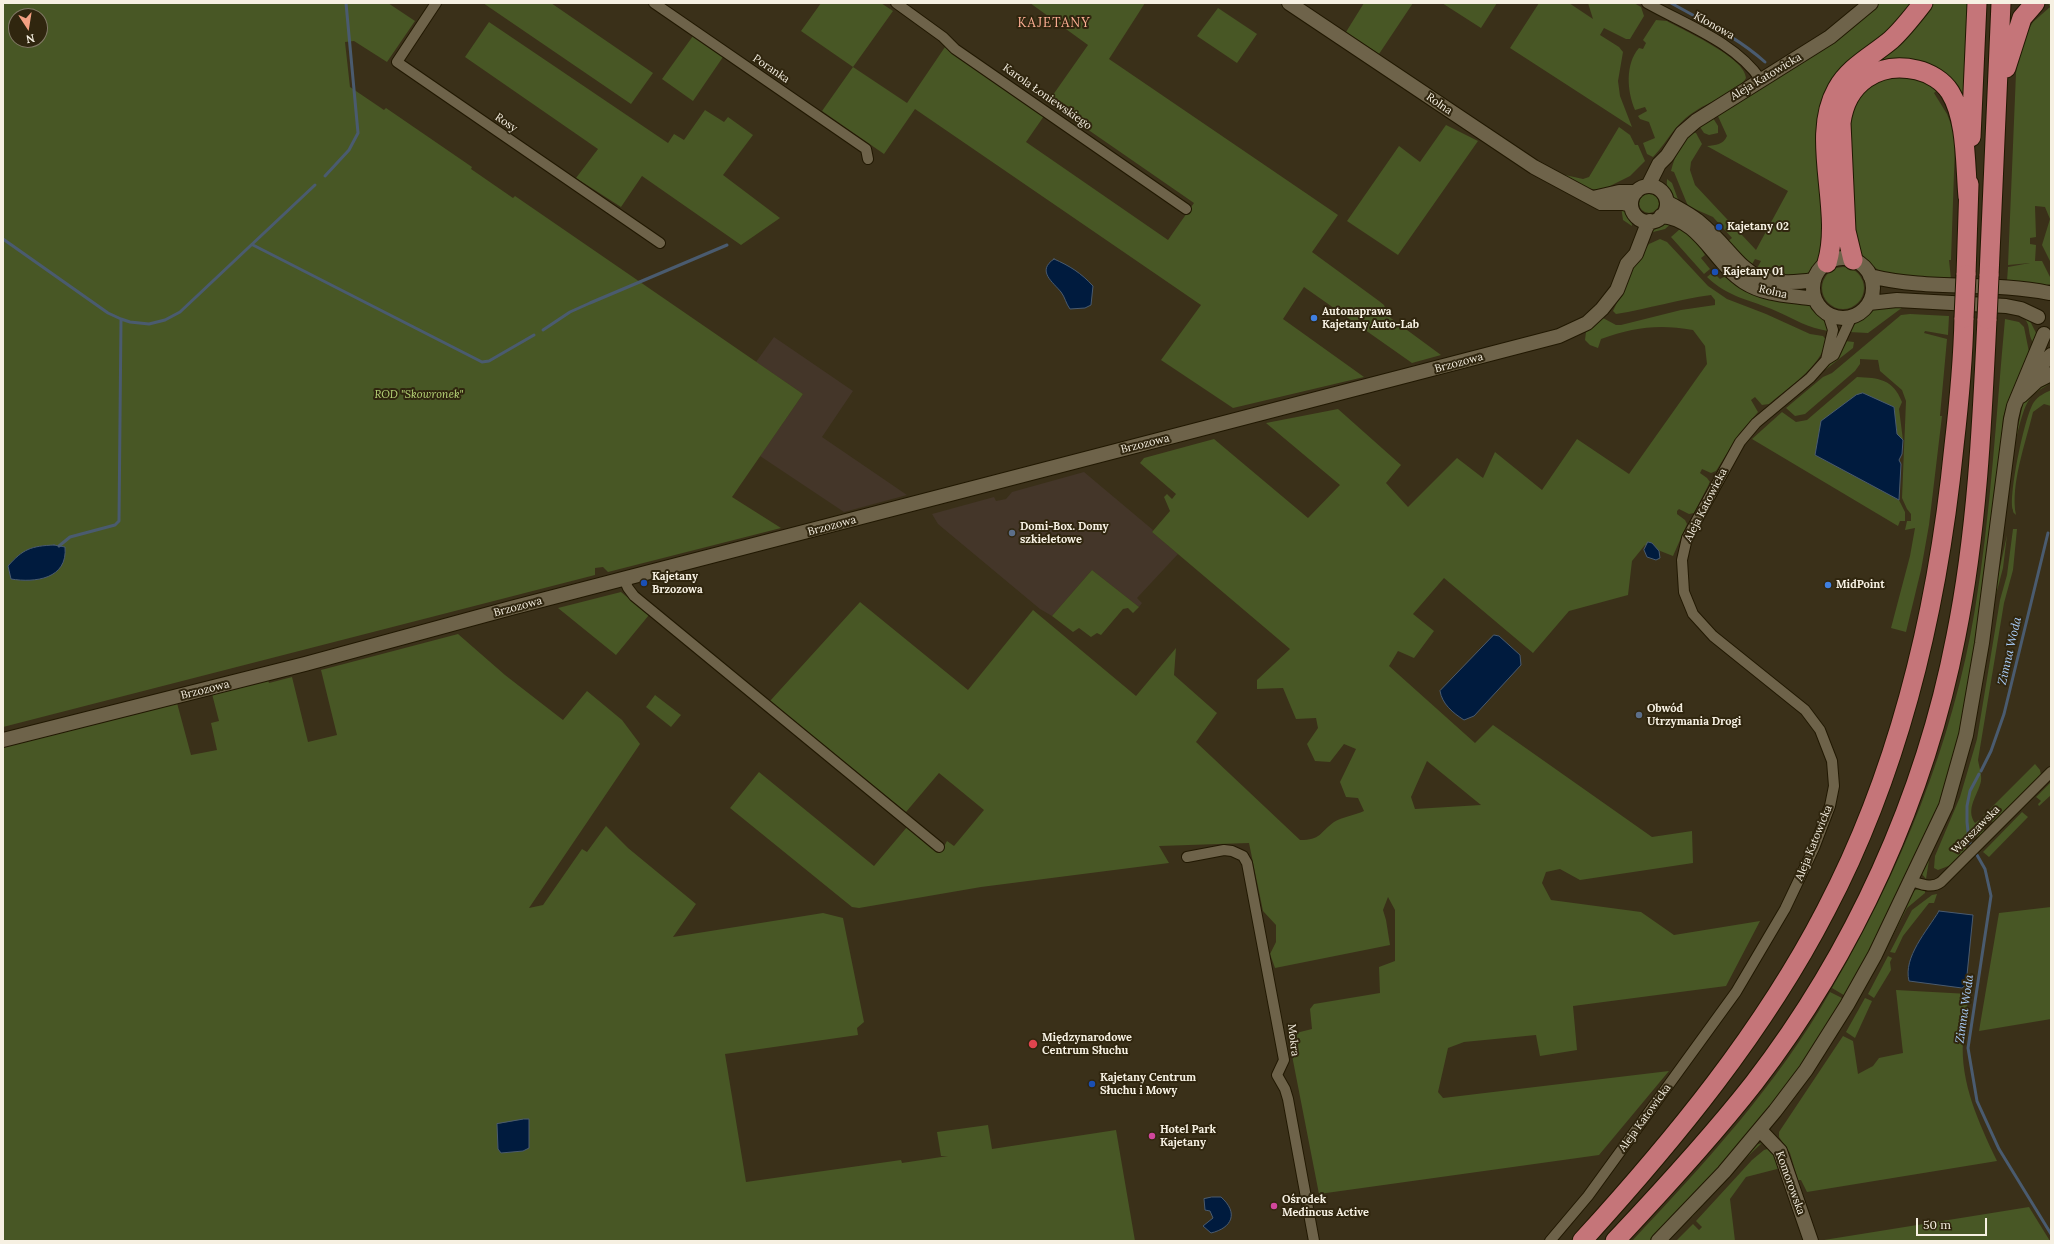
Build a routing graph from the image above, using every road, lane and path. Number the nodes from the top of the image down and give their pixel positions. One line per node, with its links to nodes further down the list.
1 (436, 3): 19 (street, Rosy)
2 (654, 3): 14 (street, Poranka)
3 (896, 3): 18 (street, Karola Łoniewskiego)
4 (1289, 3): 17 (street, Rolna)
5 (1647, 3): 11 (street, Klonowa)
6 (1871, 3): 11 (street, Aleja Katowicka)
7 (1923, 3): 21 (highway)
8 (1977, 3): 16 (highway)
9 (2001, 3): 12 (highway)
10 (2035, 3): 12 (highway)
11 (1761, 80): 13 (street, Aleja Katowicka)
12 (1997, 98): 46 (highway, bridge)
13 (1668, 156): 15 (street, Aleja Katowicka); 17 (street, Aleja Katowicka)
14 (868, 159)
15 (1664, 197): 17 (street, Rolna); 17 (street); 23 (street, Rolna)
16 (1968, 197): 20 (highway); 45 (highway, bridge)
17 (1644, 206): 25 (street, Rolna); 36 (street, Brzozowa)
18 (1186, 208)
19 (660, 243)
20 (1853, 260): 21 (street); 22 (street)
21 (1826, 263): 23 (street)
22 (1870, 276): 24 (street); 26 (street)
23 (1814, 280): 25 (street)
24 (2050, 293): 29 (street)
25 (1815, 299): 27 (street)
26 (1869, 302): 28 (street); 29 (street)
27 (1828, 314): 28 (street); 32 (street, Aleja Katowicka)
28 (1852, 316): 32 (street, Aleja Katowicka)
29 (2038, 317): 30 (street)
30 (2048, 338): 34 (street)
31 (2051, 355): 34 (street)
32 (1826, 360): 44 (street, Aleja Katowicka)
33 (2051, 374): 35 (street)
34 (2025, 381): 35 (street)
35 (2014, 406): 41 (street)
36 (624, 580): 37 (street, Brzozowa); 39 (street)
37 (3, 740)
38 (2051, 772): 41 (street, Warszawska)
39 (939, 847)
40 (1187, 857): 43 (street, Mokra)
41 (1911, 881): 42 (street)
42 (1760, 1130): 47 (street); 48 (street, Komorowska)
43 (1314, 1241)
44 (1550, 1241)
45 (1582, 1241)
46 (1615, 1241)
47 (1658, 1241)
48 (1811, 1241)

